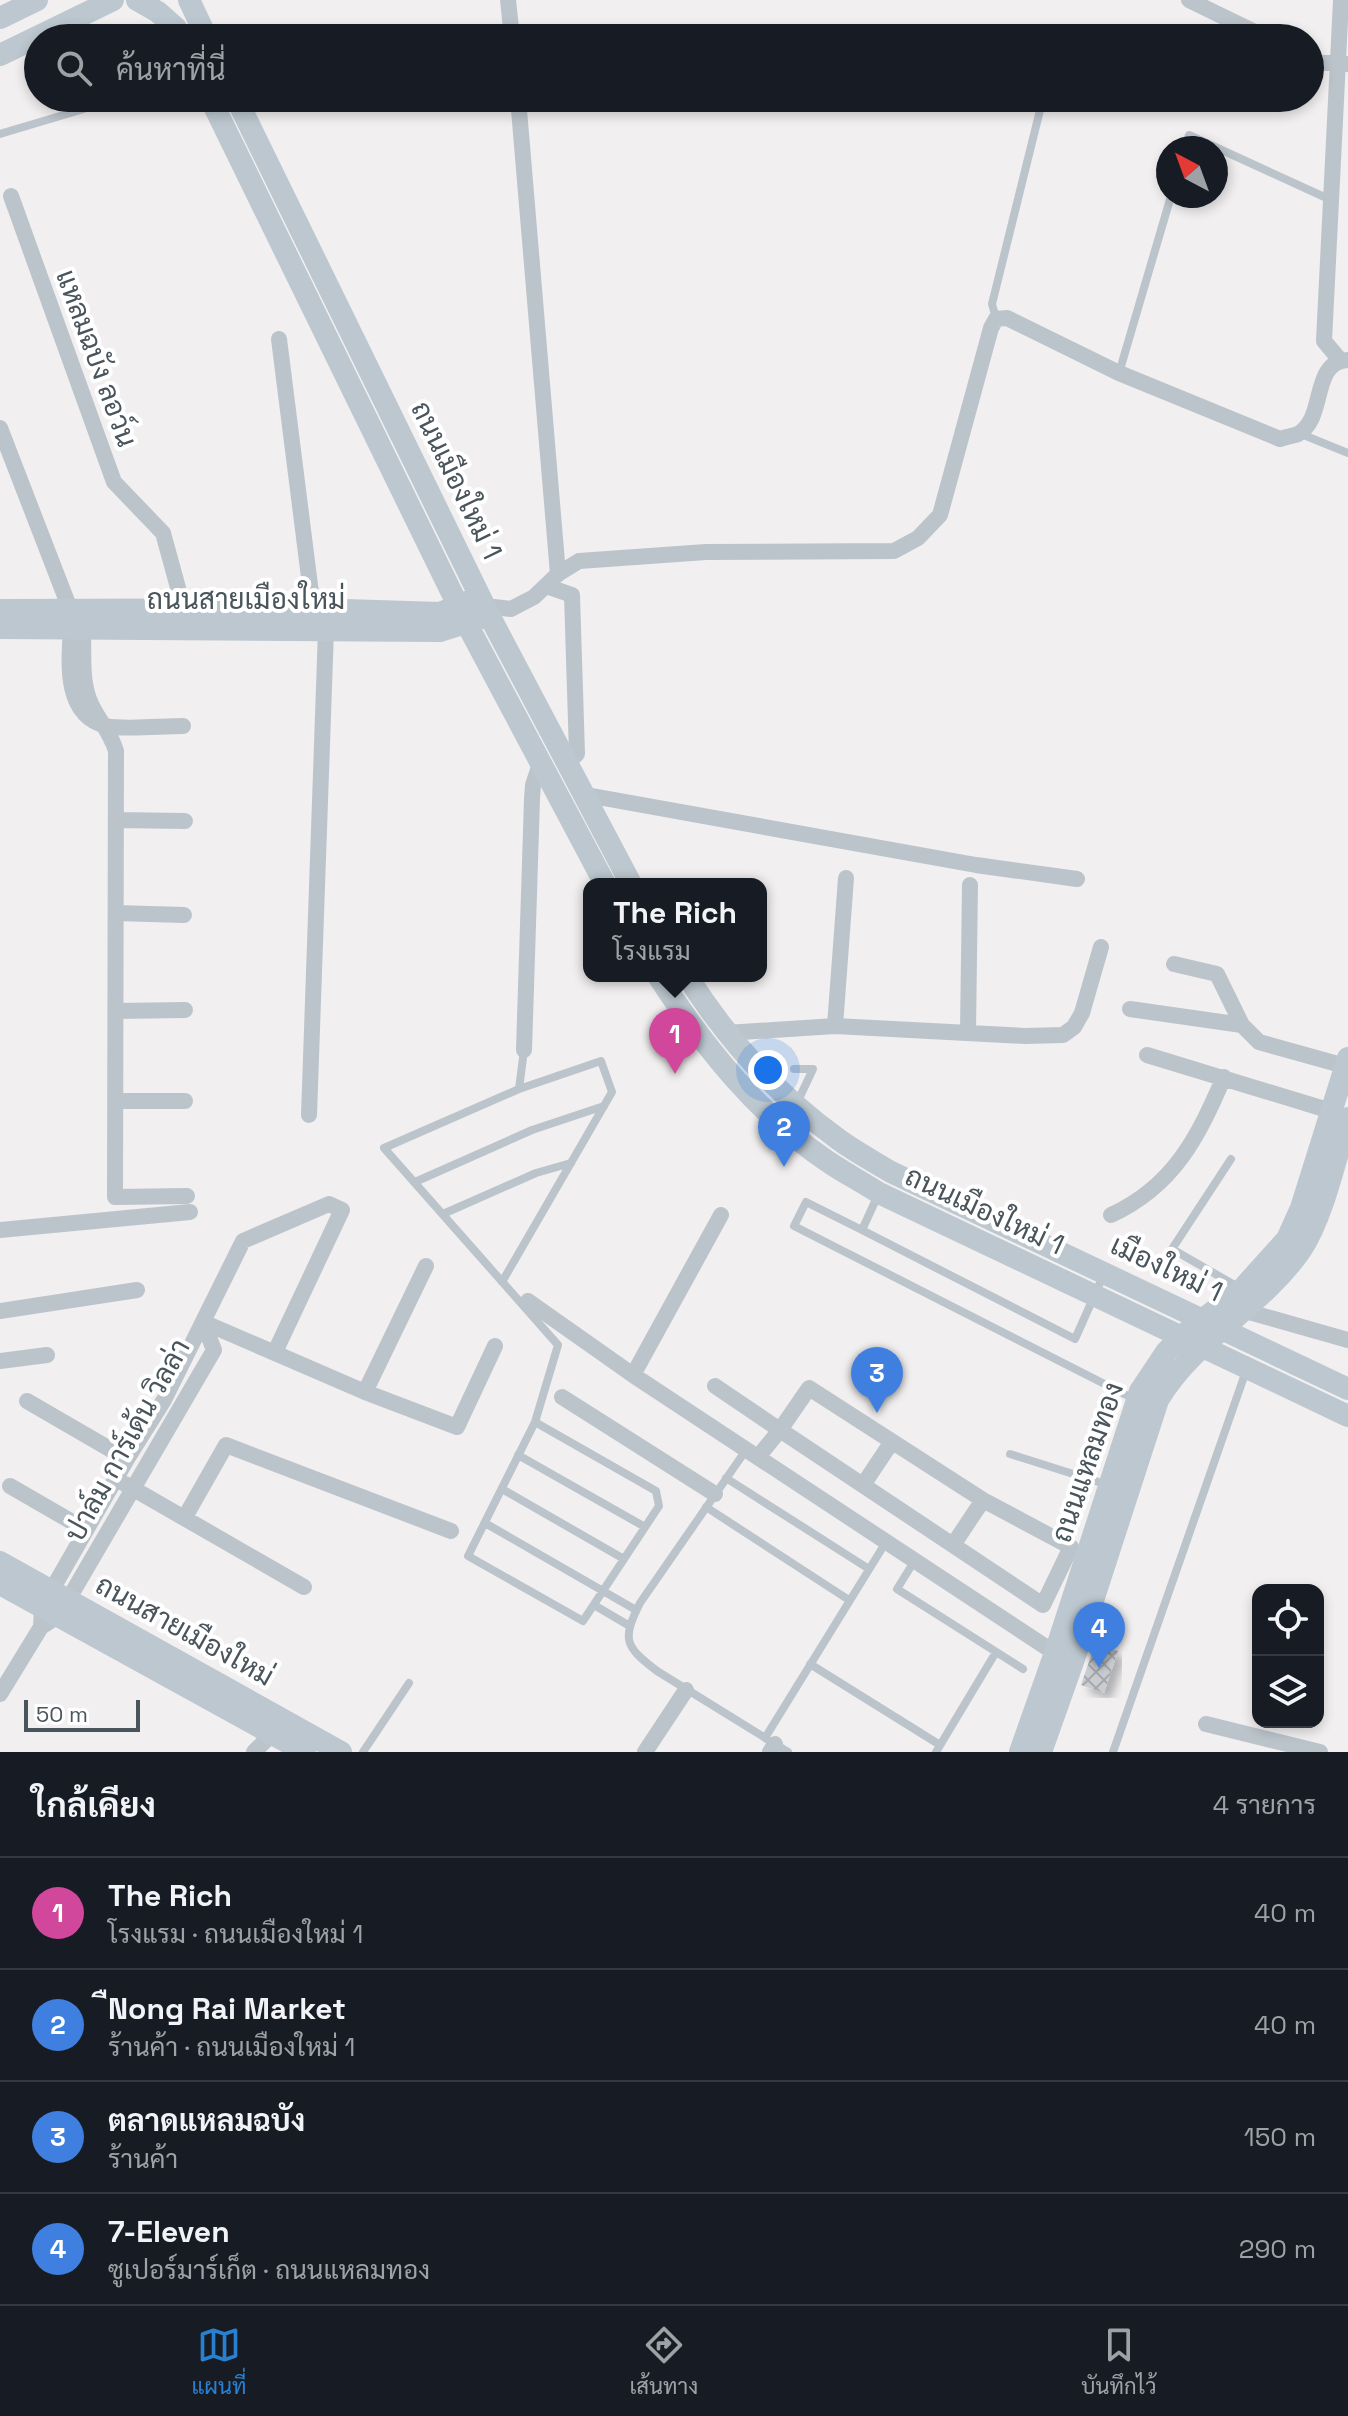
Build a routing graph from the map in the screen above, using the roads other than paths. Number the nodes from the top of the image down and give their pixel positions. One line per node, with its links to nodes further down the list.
1 (37, 0): 8 (street)
2 (113, 0): 9 (street)
3 (137, 0): 10 (street)
4 (162, 0): 11 (street)
5 (508, 0): 12 (street)
6 (1189, 0): 13 (street)
7 (1341, 0): 16 (street)
8 (0, 18)
9 (71, 24)
10 (169, 24)
11 (174, 24)
12 (511, 24)
13 (1238, 24)
14 (24, 45): 15 (street)
15 (0, 55)
16 (1343, 63): 25 (street)
17 (74, 112): 22 (lane)
18 (217, 112): 39 (street, ถนนเมืองใหม่ 1)
19 (243, 112): 36 (street, ถนนเมืองใหม่ 1)
20 (519, 112): 34 (street)
21 (1040, 112): 27 (lane)
22 (0, 134)
23 (1228, 153): 25 (lane)
24 (11, 196): 40 (street, แหลมฉบัง ลอว์น)
25 (1331, 200): 29 (street)
26 (1167, 208): 30 (lane)
27 (996, 319): 30 (street); 34 (street)
28 (279, 339): 37 (street)
29 (1344, 360): 32 (street)
30 (1119, 373): 32 (street)
31 (0, 428): 41 (street)
32 (1300, 433): 33 (lane)
33 (1348, 453)
34 (558, 574): 35 (street)
35 (546, 586): 36 (street); 46 (street)
36 (485, 606): 39 (street, ถนนสายเมืองใหม่); 46 (street, ถนนเมืองใหม่ 1)
37 (313, 609): 39 (street, ถนนสายเมืองใหม่); 40 (street, ถนนสายเมืองใหม่)
38 (0, 610): 41 (street, ถนนสายเมืองใหม่)
39 (463, 615): 43 (street, ถนนสายเมืองใหม่); 47 (street, ถนนเมืองใหม่ 1)
40 (180, 619): 41 (street, ถนนสายเมืองใหม่); 43 (street, ถนนสายเมืองใหม่)
41 (75, 622): 42 (street, ถนนสายเมืองใหม่); 44 (street)
42 (0, 628)
43 (326, 630): 79 (street)
44 (106, 726): 45 (street); 49 (street)
45 (183, 726)
46 (566, 763): 48 (street, ถนนเมืองใหม่ 1)
47 (540, 764): 51 (street, ถนนเมืองใหม่ 1); 69 (street)
48 (581, 794): 52 (street, ถนนเมืองใหม่ 1); 54 (street)
49 (116, 820): 50 (street); 56 (street)
50 (185, 821)
51 (602, 878)
52 (628, 878)
53 (846, 878): 66 (street)
54 (1077, 879)
55 (970, 885): 67 (street)
56 (116, 913): 57 (street); 64 (street)
57 (184, 915)
58 (1101, 947): 67 (street)
59 (1174, 964): 65 (street)
60 (662, 982): 84 (street, ถนนเมืองใหม่ 1)
61 (691, 982): 68 (street, ถนนเมืองใหม่ 1)
62 (1130, 1009): 65 (street)
63 (185, 1010): 64 (street)
64 (116, 1011): 75 (street)
65 (1242, 1025): 71 (street)
66 (835, 1026): 67 (street); 68 (street)
67 (968, 1031)
68 (726, 1033): 77 (street, ถนนเมืองใหม่ 1)
69 (524, 1050): 74 (lane)
70 (1147, 1055): 73 (street)
71 (1347, 1062): 80 (street, ถนนแหลมทอง)
72 (794, 1069): 77 (lane)
73 (1224, 1077): 80 (street); 87 (street)
74 (519, 1089): 78 (lane); 83 (lane)
75 (116, 1101): 76 (street); 88 (street)
76 (185, 1101)
77 (795, 1105): 90 (street, ถนนเมืองใหม่ 1)
78 (604, 1106): 82 (lane); 83 (lane)
79 (309, 1115)
80 (1340, 1115): 96 (street, ถนนแหลมทอง)
81 (1231, 1159): 96 (lane)
82 (571, 1163): 85 (lane); 93 (lane)
83 (415, 1182): 85 (lane)
84 (879, 1193): 89 (lane); 95 (street, ถนนเมืองใหม่ 1)
85 (443, 1214): 93 (lane)
86 (721, 1215): 108 (street)
87 (1111, 1215)
88 (0, 1230)
89 (862, 1230): 95 (lane); 113 (lane)
90 (1042, 1243): 92 (street, เมืองใหม่ 1)
91 (426, 1266): 111 (street)
92 (1105, 1273): 95 (lane); 100 (street, เมืองใหม่ 1)
93 (502, 1282): 116 (lane)
94 (137, 1290): 98 (street)
95 (1094, 1294): 101 (street, ถนนเมืองใหม่ 1)
96 (1242, 1300): 100 (street, ถนนแหลมทอง); 102 (street)
97 (528, 1301): 108 (street)
98 (0, 1311)
99 (203, 1322): 104 (street); 104 (street); 122 (street, ปาล์ม การ์เด้น วิลล่า); 128 (street, ปาล์ม การ์เด้น วิลล่า)
100 (1213, 1323): 101 (street, ถนนแหลมทอง); 110 (street)
101 (1192, 1340): 107 (street, ถนนเมืองใหม่ 1); 113 (street, ถนนแหลมทอง); 152 (street, ถนนแหลมทอง)
102 (1348, 1340)
103 (495, 1346): 111 (street)
104 (275, 1352): 111 (street)
105 (47, 1355): 106 (street)
106 (0, 1361)
107 (1247, 1366): 115 (street, ถนนเมืองใหม่ 1); 169 (lane)
108 (633, 1375): 119 (street)
109 (715, 1386): 117 (street)
110 (1348, 1389)
111 (365, 1392)
112 (562, 1397): 130 (street)
113 (1137, 1400): 127 (street, ถนนแหลมทอง)
114 (27, 1401): 122 (street)
115 (1348, 1416)
116 (535, 1422): 121 (lane); 134 (lane)
117 (780, 1430): 118 (street); 119 (street); 125 (street)
118 (891, 1443): 125 (street); 131 (street)
119 (752, 1453): 123 (lane); 137 (street)
120 (1010, 1454): 127 (lane)
121 (518, 1455): 129 (lane); 134 (lane)
122 (127, 1459): 124 (street, ปาล์ม การ์เด้น วิลล่า)
123 (726, 1478): 130 (lane); 142 (lane)
124 (117, 1480): 128 (street); 135 (street, ปาล์ม การ์เด้น วิลล่า)
125 (863, 1485): 138 (street)
126 (10, 1486): 135 (street)
127 (1109, 1486): 152 (street, ถนนแหลมทอง)
128 (134, 1488): 132 (street); 148 (street, ปาล์ม การ์เด้น วิลล่า)
129 (502, 1489): 133 (lane); 139 (lane)
130 (710, 1500): 146 (lane); 149 (lane)
131 (983, 1500): 138 (street); 138 (street)
132 (185, 1517): 136 (street); 144 (street)
133 (485, 1523): 145 (lane); 147 (lane)
134 (645, 1527): 139 (lane)
135 (86, 1530): 148 (street, ปาล์ม การ์เด้น วิลล่า)
136 (451, 1531)
137 (886, 1541): 140 (street); 142 (lane)
138 (953, 1545)
139 (624, 1559): 145 (lane)
140 (915, 1560): 151 (lane); 152 (street)
141 (0, 1562): 148 (street, ถนนสายเมืองใหม่)
142 (869, 1569): 146 (lane)
143 (0, 1584): 148 (street, ถนนสายเมืองใหม่)
144 (304, 1587)
145 (603, 1591): 147 (lane); 149 (lane)
146 (849, 1600): 153 (lane)
147 (594, 1605): 150 (lane)
148 (52, 1608): 157 (street); 159 (street, ถนนสายเมืองใหม่)
149 (636, 1610): 150 (lane)
150 (628, 1625): 156 (lane)
151 (996, 1652): 154 (lane); 161 (lane)
152 (1065, 1656): 167 (street, ถนนแหลมทอง); 168 (street, ถนนแหลมทอง)
153 (810, 1664): 160 (lane); 161 (lane)
154 (1023, 1669)
155 (409, 1683): 165 (lane)
156 (686, 1690): 160 (lane); 166 (street)
157 (0, 1694)
158 (1206, 1724): 170 (street)
159 (279, 1727): 162 (street); 163 (street, ถนนสายเมืองใหม่); 164 (street, ถนนสายเมืองใหม่)
160 (774, 1746)
161 (938, 1748)
162 (254, 1752)
163 (305, 1752)
164 (341, 1752)
165 (363, 1752)
166 (645, 1752)
167 (1020, 1752)
168 (1041, 1752)
169 (1113, 1752)
170 (1320, 1752)

